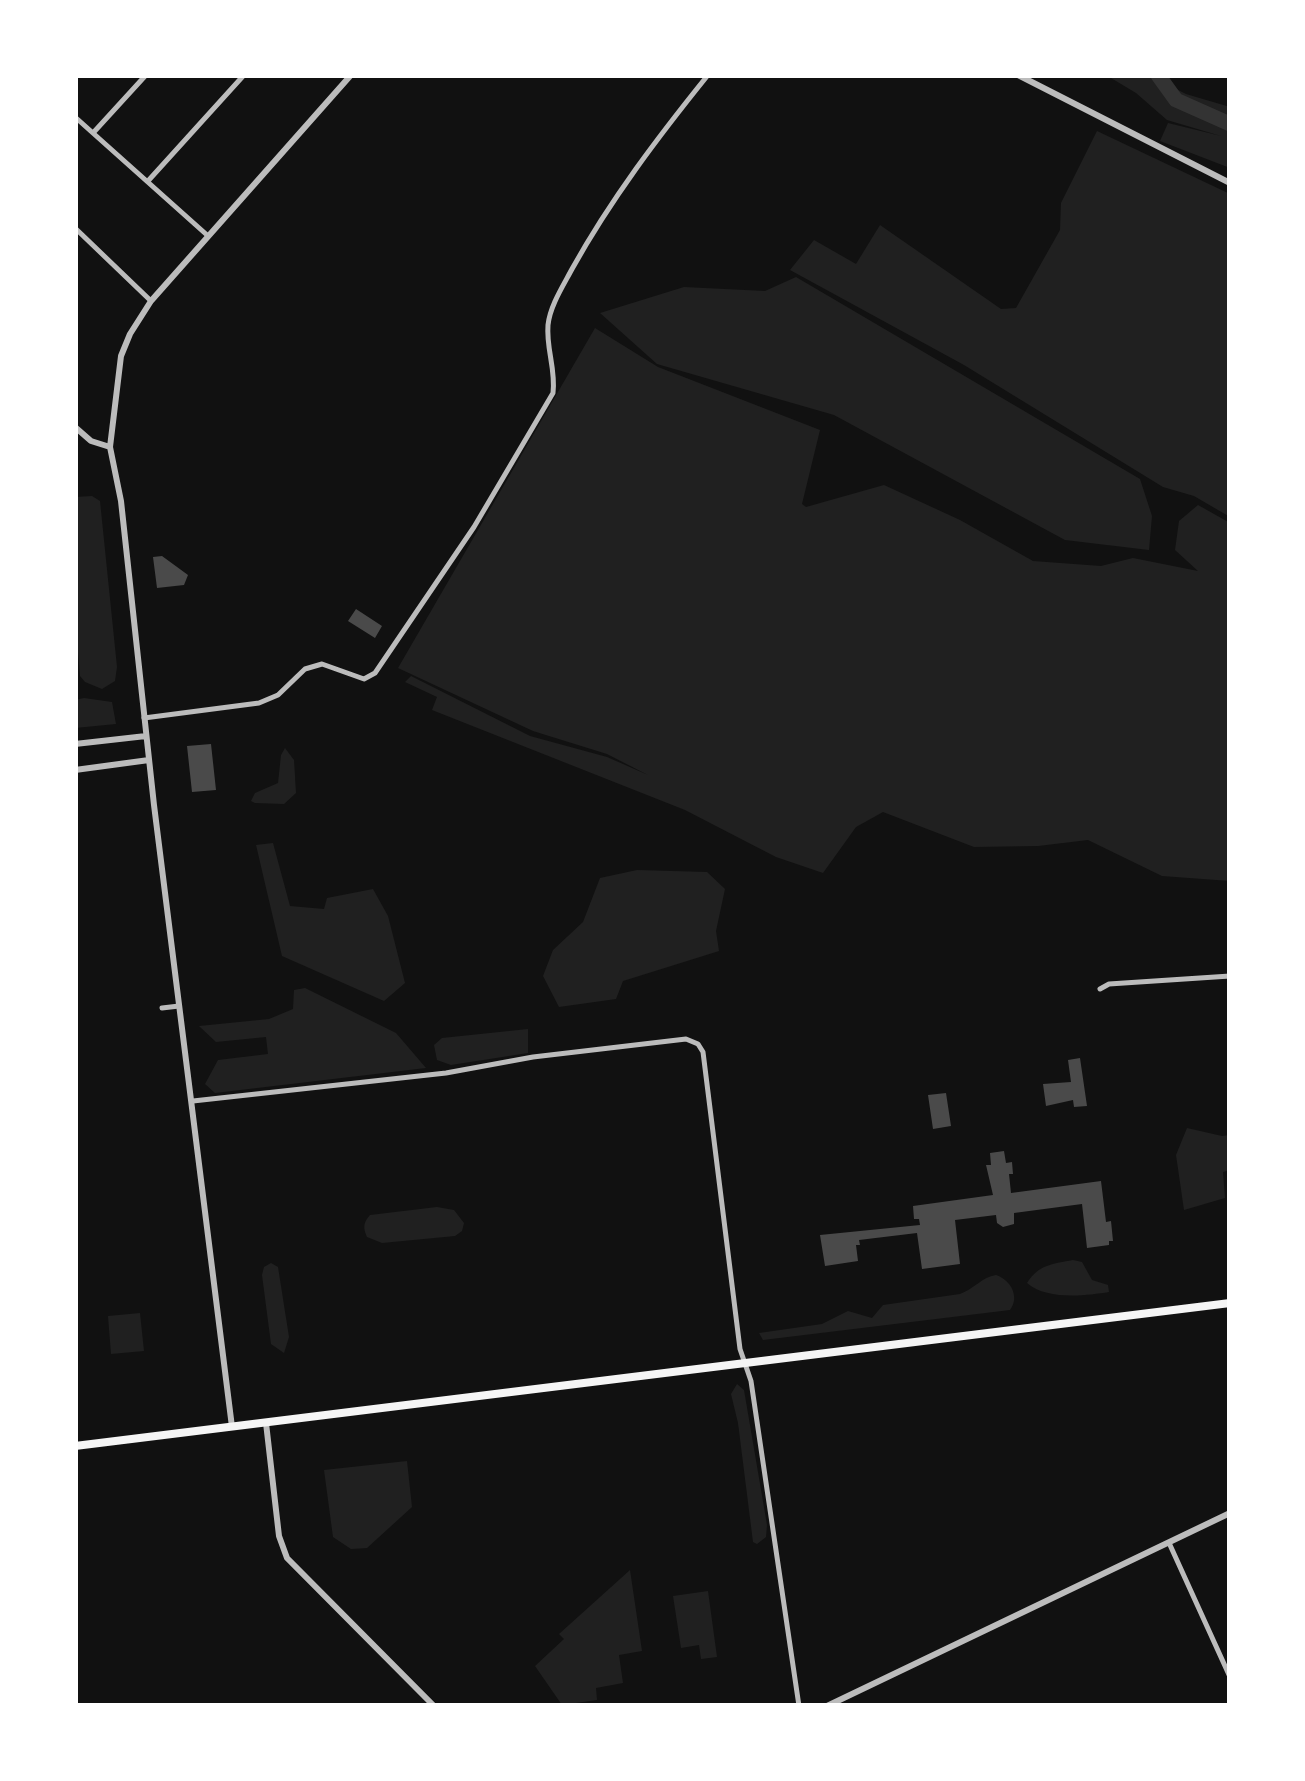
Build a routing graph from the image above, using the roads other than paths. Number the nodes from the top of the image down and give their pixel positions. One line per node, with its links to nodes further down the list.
1 (146, 75): 7 (street)
2 (244, 75): 8 (street)
3 (350, 75): 11 (street)
4 (708, 75): 15 (street)
5 (1018, 75): 9 (street)
6 (75, 117): 7 (street)
7 (93, 133): 8 (street)
8 (148, 181): 11 (street)
9 (1230, 183)
10 (75, 228): 12 (street)
11 (206, 235): 12 (street)
12 (151, 301): 14 (street)
13 (75, 427): 14 (street)
14 (110, 447): 15 (street)
15 (144, 718): 16 (street)
16 (146, 736): 17 (street); 18 (street)
17 (75, 744)
18 (149, 760): 19 (street); 22 (street)
19 (75, 770)
20 (1230, 976): 21 (street)
21 (1100, 989)
22 (180, 1006): 23 (street); 24 (street)
23 (162, 1008)
24 (193, 1101): 26 (street); 28 (street)
25 (1230, 1303): 26 (main road)
26 (746, 1364): 27 (main road); 34 (street)
27 (266, 1423): 28 (main road); 33 (street)
28 (232, 1428): 29 (main road)
29 (75, 1446)
30 (1230, 1514): 31 (street)
31 (1170, 1545): 32 (street); 35 (street)
32 (1230, 1677)
33 (434, 1706)
34 (800, 1706)
35 (826, 1706)

